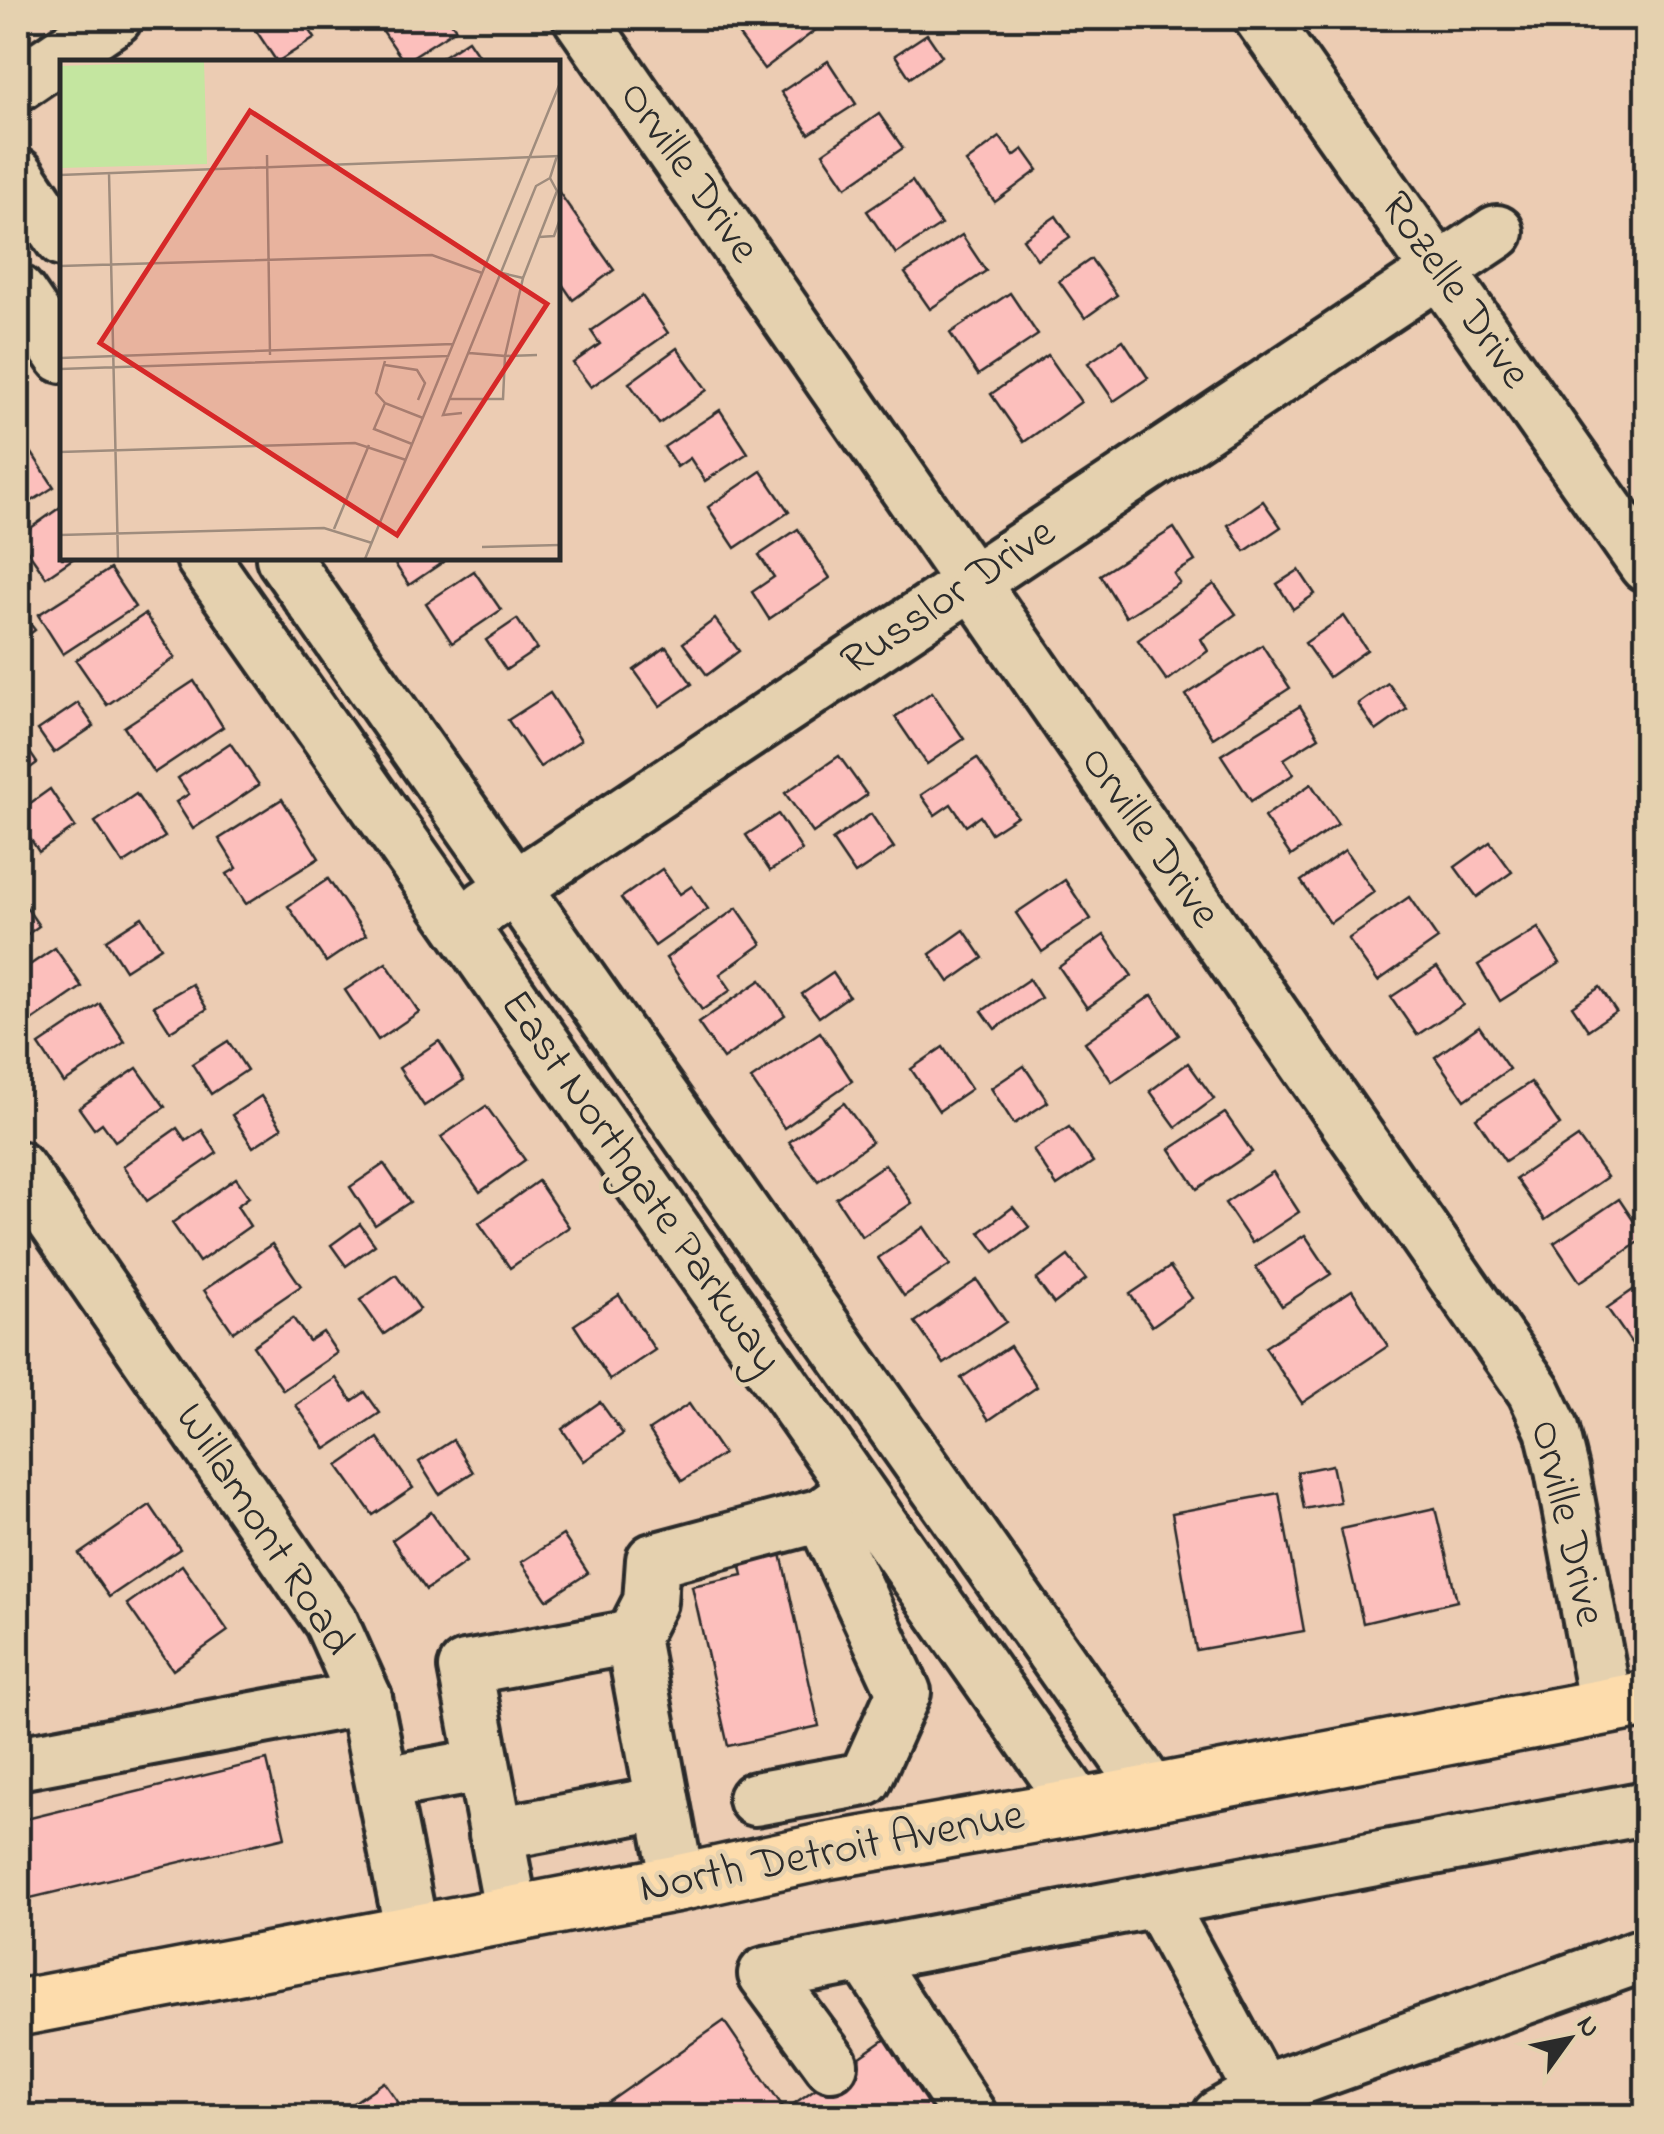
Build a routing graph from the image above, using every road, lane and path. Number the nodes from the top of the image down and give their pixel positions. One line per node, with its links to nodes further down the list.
1 (115, 18): 4 (street)
2 (580, 18): 14 (street, Orville Drive)
3 (1261, 18): 8 (street, Rozelle Drive)
4 (18, 84)
5 (18, 175): 7 (street)
6 (1497, 232): 8 (street, Russlor Drive)
7 (60, 237)
8 (1440, 271): 13 (street, Rozelle Drive); 14 (street, Russlor Drive)
9 (18, 292): 10 (street)
10 (60, 353)
11 (204, 560): 16 (street, East Northgate Parkway)
12 (284, 560): 15 (street, East Northgate Parkway)
13 (1646, 565)
14 (972, 583): 15 (street, Russlor Drive); 23 (street, Orville Drive)
15 (513, 888): 16 (street, Russlor Drive); 28 (street, East Northgate Parkway)
16 (458, 925): 18 (street, East Northgate Parkway)
17 (18, 1168): 22 (street, Willamont Road)
18 (839, 1503): 19 (street); 20 (street, East Northgate Parkway); 21 (street)
19 (632, 1638): 25 (street); 30 (street)
20 (966, 1646): 21 (street); 31 (street, East Northgate Parkway)
21 (904, 1692): 27 (street)
22 (365, 1698): 24 (street); 26 (street, Willamont Road)
23 (1626, 1703): 28 (main road, North Detroit Avenue)
24 (18, 1763)
25 (484, 1766): 26 (street); 33 (street)
26 (384, 1782): 38 (street, Willamont Road)
27 (814, 1788): 29 (street); 34 (street)
28 (1152, 1793): 31 (main road, North Detroit Avenue)
29 (755, 1800)
30 (661, 1803): 33 (street); 35 (street)
31 (1079, 1807): 34 (main road, North Detroit Avenue)
32 (1646, 1808): 36 (street)
33 (496, 1834): 37 (street)
34 (826, 1851): 35 (main road, North Detroit Avenue)
35 (678, 1883): 37 (main road, North Detroit Avenue)
36 (1158, 1901): 40 (street); 43 (street)
37 (512, 1915): 38 (main road, North Detroit Avenue)
38 (412, 1933): 41 (main road, North Detroit Avenue)
39 (1646, 1954): 43 (street)
40 (865, 1956): 42 (street); 44 (street)
41 (18, 2008)
42 (831, 2064)
43 (1252, 2108)
44 (970, 2116)

